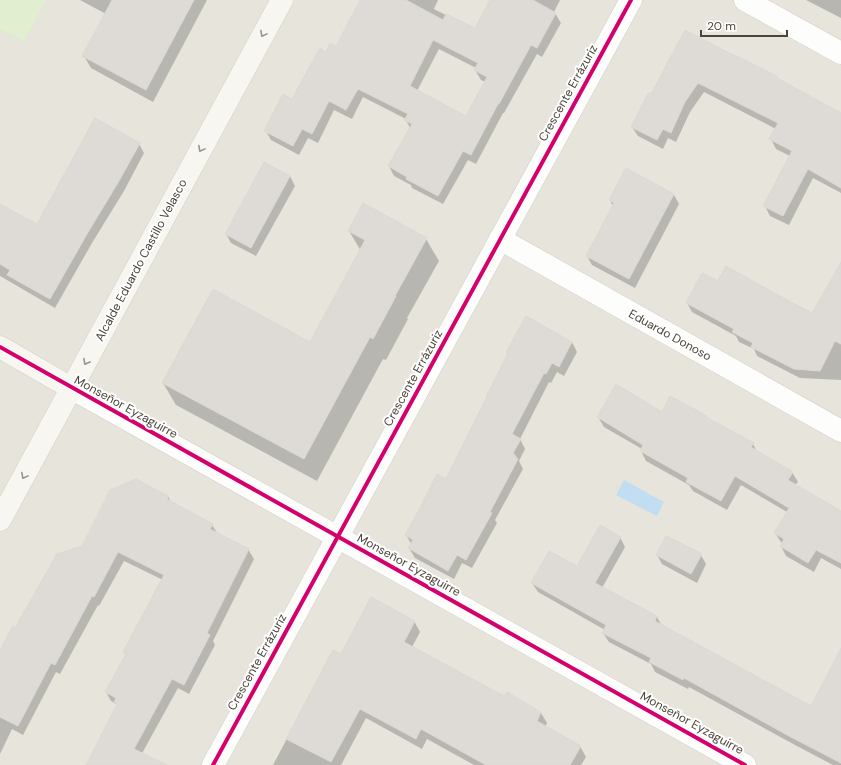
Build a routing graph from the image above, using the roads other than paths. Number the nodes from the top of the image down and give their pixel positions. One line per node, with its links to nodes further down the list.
1 (282, 0): 7 (main road, Alcalde Eduardo Castillo Velasco, one-way to 7)
2 (631, 0): 5 (street, Crescente Errázuriz)
3 (745, 0): 4 (street)
4 (841, 53)
5 (500, 239): 8 (street, Eduardo Donoso); 10 (street, Crescente Errázuriz)
6 (0, 348): 7 (main road, Monseñor Eyzaguirre)
7 (71, 388): 9 (main road, Alcalde Eduardo Castillo Velasco, one-way to 9); 10 (street, Monseñor Eyzaguirre)
8 (841, 431)
9 (0, 520)
10 (338, 536): 11 (street, Crescente Errázuriz); 12 (street, Monseñor Eyzaguirre)
11 (213, 765)
12 (746, 765)

